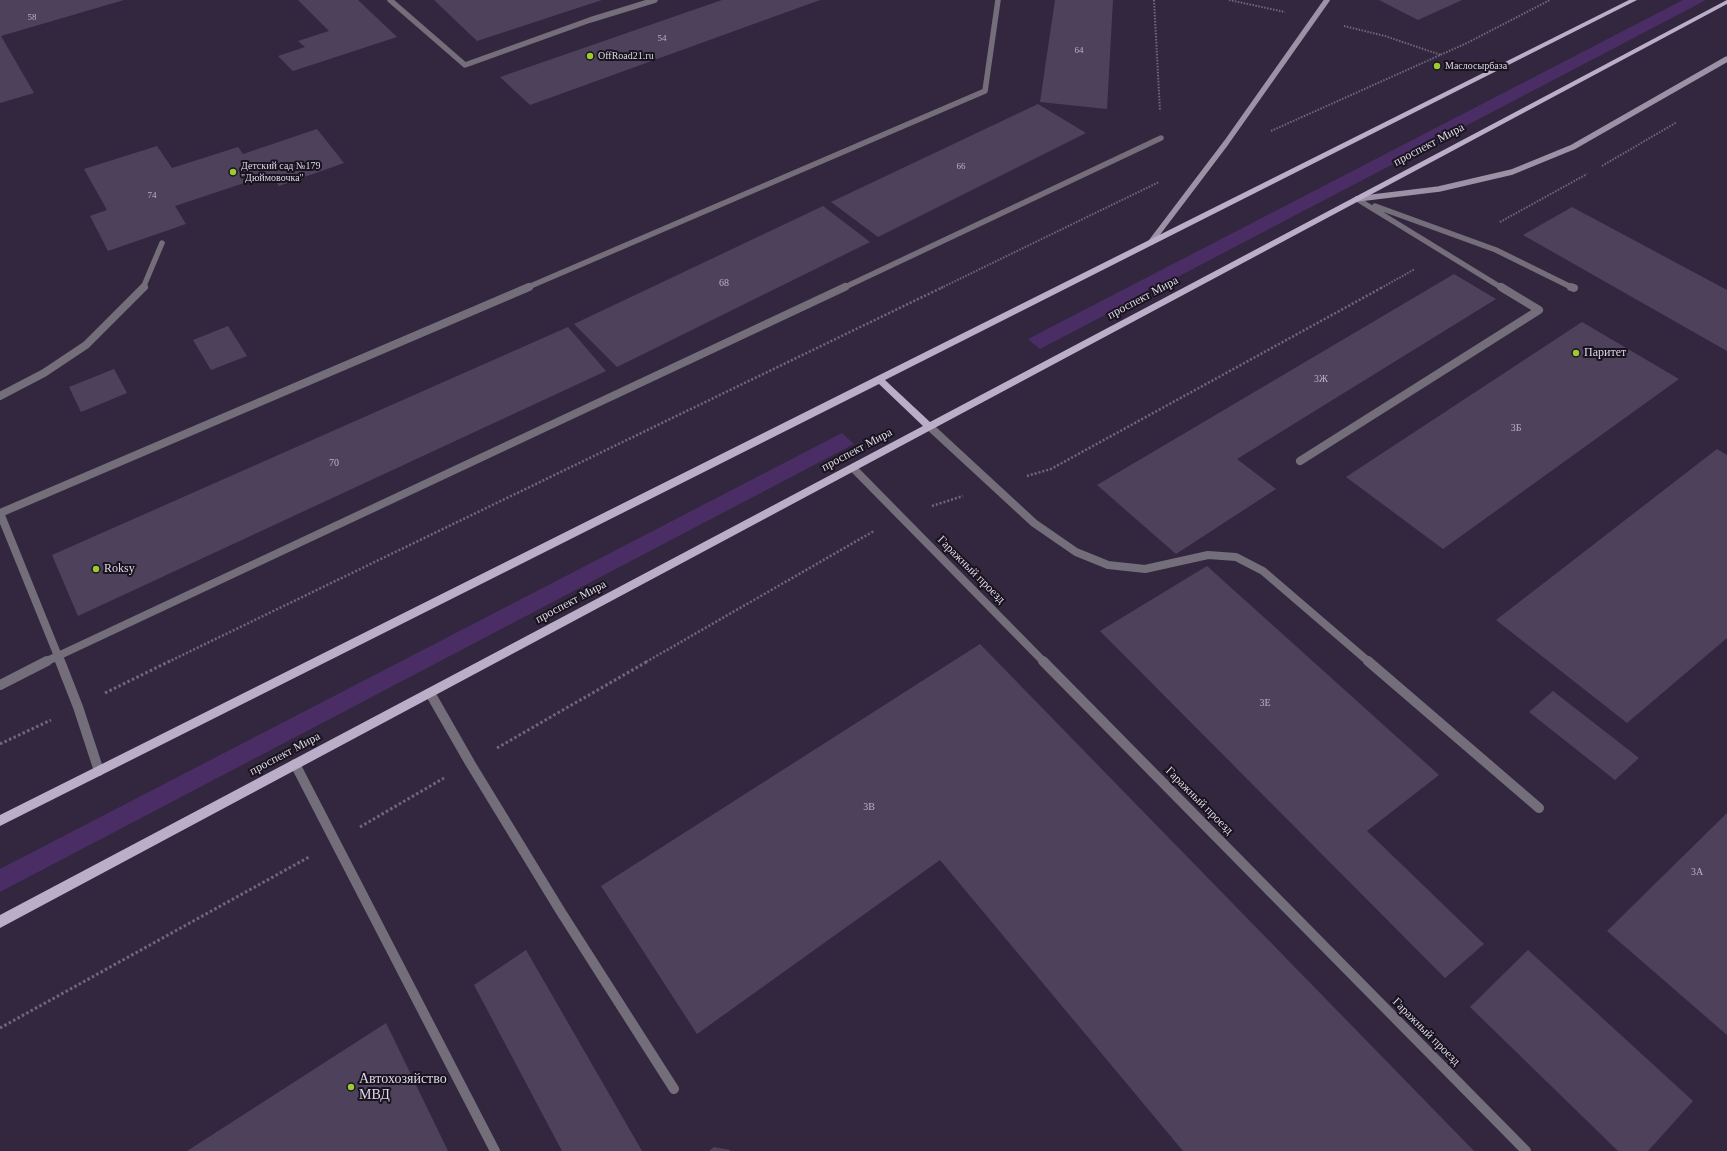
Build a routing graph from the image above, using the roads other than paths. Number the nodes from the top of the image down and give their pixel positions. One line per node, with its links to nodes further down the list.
1 (390, 0): 2 (street)
2 (655, 0)
3 (998, 0): 18 (street)
4 (1327, 0): 10 (street)
5 (1634, 0): 10 (main road)
6 (1727, 2): 9 (main road, проспект Мира)
7 (1727, 59): 9 (street)
8 (1161, 138): 19 (street)
9 (1357, 199): 12 (street); 15 (main road, проспект Мира); 16 (street)
10 (1151, 242): 13 (main road)
11 (162, 243): 14 (street)
12 (1574, 288)
13 (879, 379): 15 (main road); 23 (main road)
14 (0, 396)
15 (930, 427): 17 (main road, проспект Мира); 24 (street)
16 (1300, 462)
17 (853, 468): 21 (main road, проспект Мира); 29 (street, Гаражный проезд)
18 (0, 513): 19 (street)
19 (58, 656): 20 (street); 23 (street)
20 (0, 685)
21 (430, 693): 22 (main road, проспект Мира); 27 (street)
22 (295, 764): 26 (main road, проспект Мира); 28 (street)
23 (99, 772): 25 (main road)
24 (1539, 808)
25 (0, 821)
26 (0, 922)
27 (674, 1089)
28 (495, 1151)
29 (1526, 1151)

